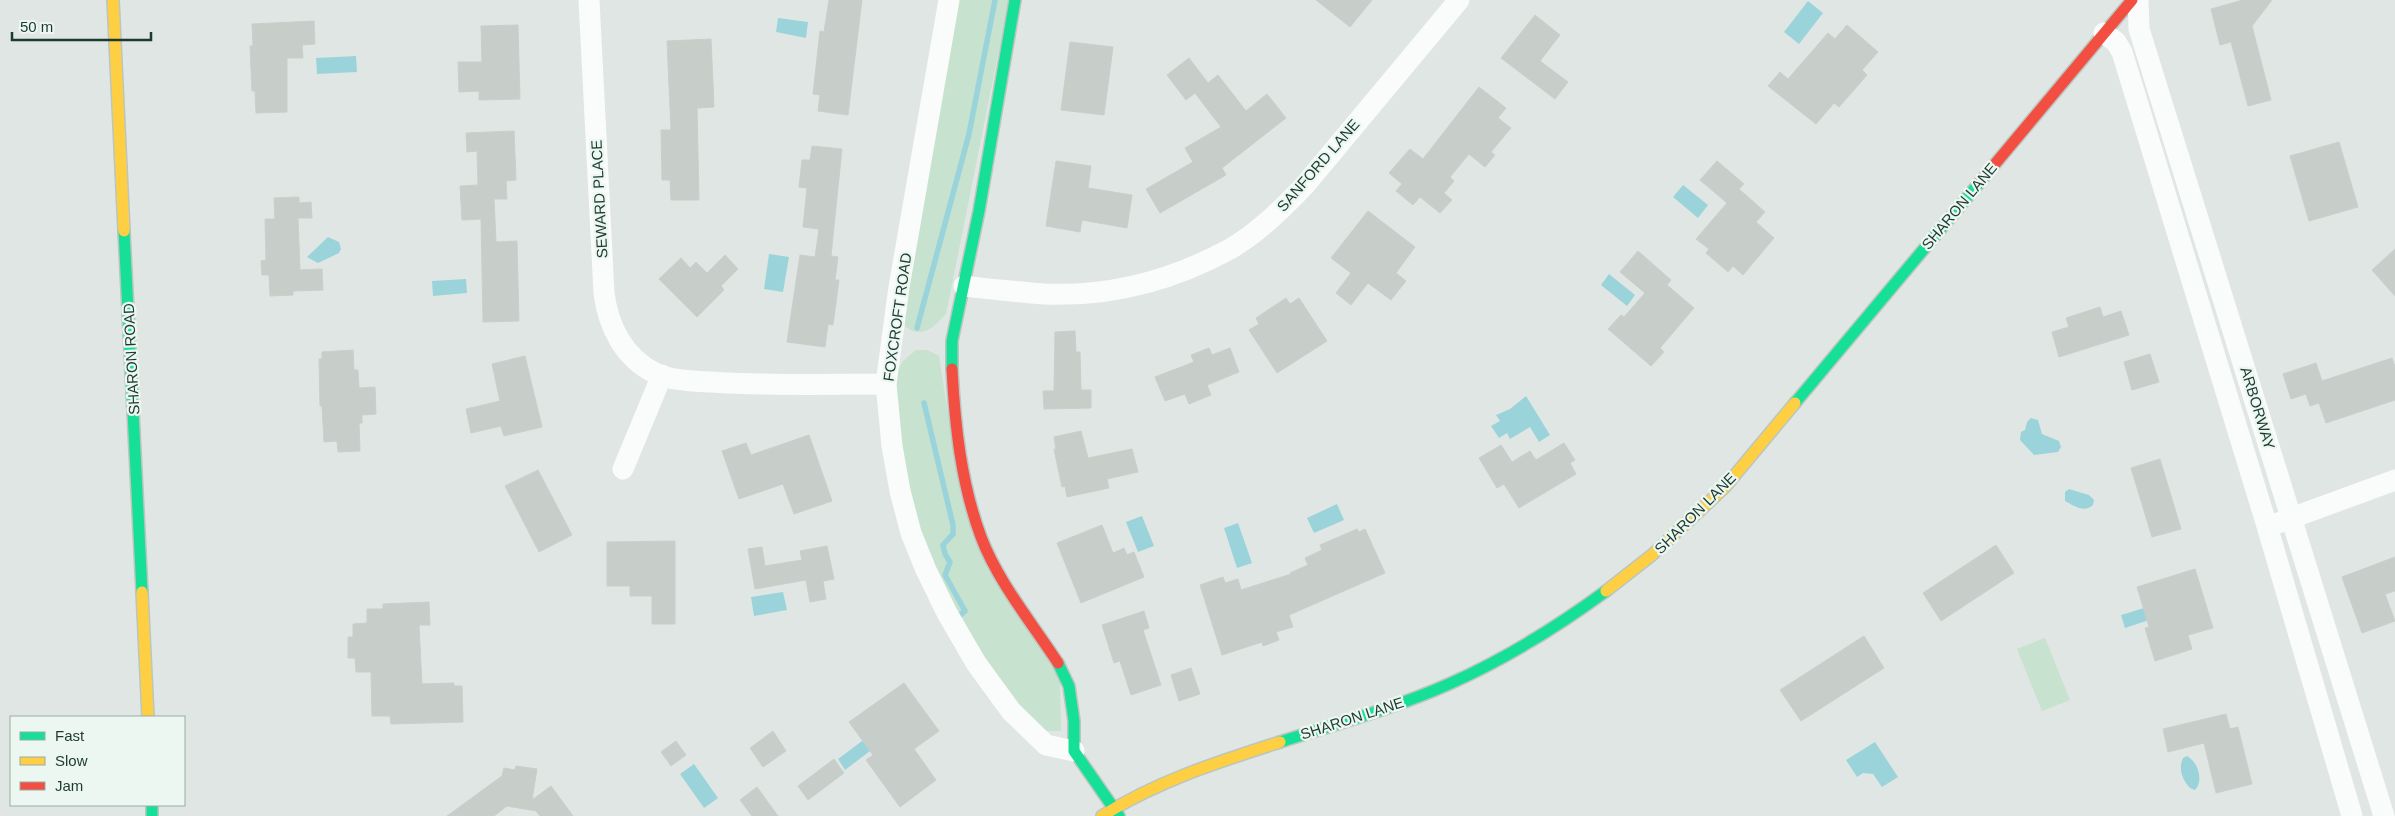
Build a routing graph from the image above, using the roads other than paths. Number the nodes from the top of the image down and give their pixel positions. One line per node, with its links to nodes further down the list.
1 (113, 0): 16 (main road, SHARON ROAD)
2 (589, 0): 10 (street, SEWARD PLACE)
3 (949, 0): 11 (street, FOXCROFT ROAD)
4 (1015, 0): 9 (main road)
5 (1459, 0): 9 (street, SANFORD LANE)
6 (2132, 0): 8 (main road, SHARON LANE)
7 (2138, 0): 14 (street, ARBORWAY)
8 (2104, 33): 15 (street, ARBORWAY); 18 (main road, SHARON LANE)
9 (964, 286): 17 (main road)
10 (662, 375): 11 (street, SEWARD PLACE); 12 (street)
11 (886, 384): 17 (street, FOXCROFT ROAD)
12 (623, 469)
13 (2395, 480): 14 (street)
14 (2292, 520): 15 (street); 21 (street, ARBORWAY)
15 (2267, 526): 20 (street, ARBORWAY)
16 (148, 716)
17 (1074, 752): 18 (main road)
18 (1116, 812): 19 (main road, SHARON LANE)
19 (1102, 816)
20 (2352, 816)
21 (2384, 816)

